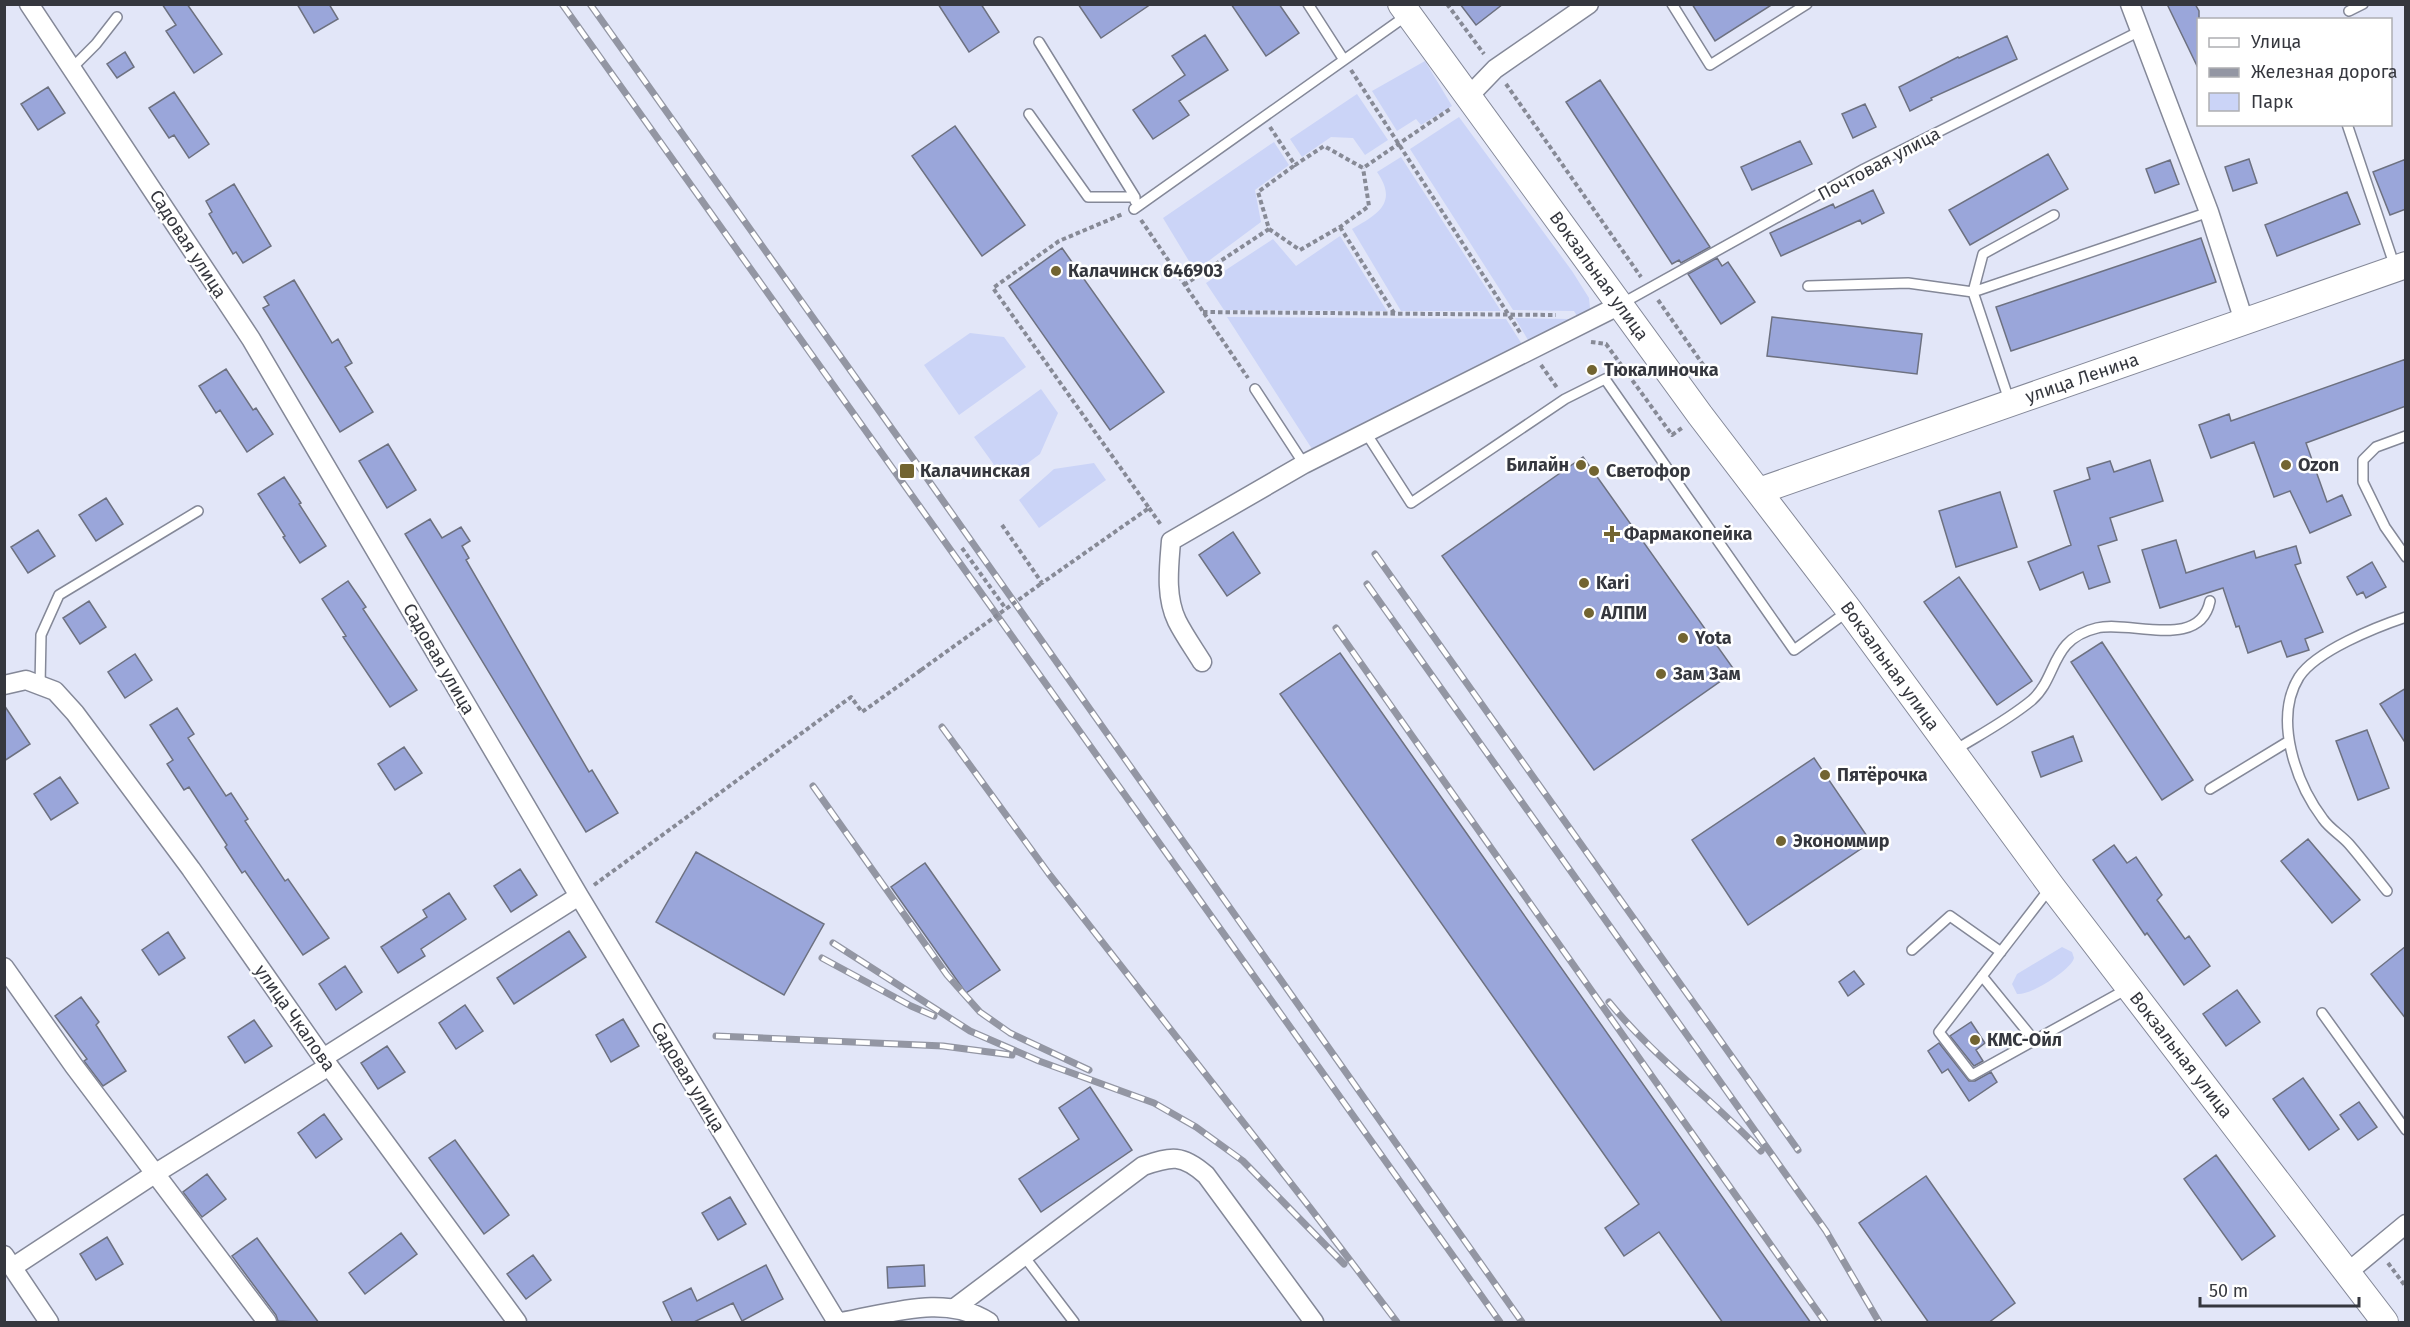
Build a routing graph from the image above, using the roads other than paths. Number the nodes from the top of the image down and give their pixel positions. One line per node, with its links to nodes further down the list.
1 (29, 4): 14 (street, Садовая улица)
2 (1308, 4): 13 (lane)
3 (1589, 4): 15 (street)
4 (1672, 4): 5 (lane)
5 (1807, 4)
6 (2130, 4): 11 (street)
7 (2363, 4): 9 (lane)
8 (1405, 9): 13 (lane); 15 (main road, Вокзальная улица)
9 (2349, 11)
10 (117, 17): 14 (lane)
11 (2142, 30): 19 (street); 24 (lane, Почтовая улица)
12 (1039, 42): 18 (lane)
13 (1344, 60): 18 (lane)
14 (72, 68): 45 (street, Садовая улица)
15 (1468, 97): 24 (main road, Вокзальная улица)
16 (1029, 114): 18 (lane)
17 (2348, 126): 21 (lane)
18 (1135, 197)
19 (2209, 212): 23 (lane); 25 (street)
20 (2054, 214): 23 (lane)
21 (2401, 266): 25 (main road, улица Ленина)
22 (1808, 286): 23 (lane)
23 (1973, 292): 27 (lane)
24 (1620, 305): 28 (street); 31 (main road, Вокзальная улица)
25 (2244, 321): 27 (main road, улица Ленина)
26 (1255, 389): 30 (lane)
27 (2010, 403): 31 (main road, улица Ленина)
28 (1366, 433): 30 (street); 35 (lane)
29 (2406, 436): 33 (lane)
30 (1304, 464): 37 (street)
31 (1759, 491): 35 (main road, Вокзальная улица)
32 (198, 511): 39 (lane)
33 (2406, 557)
34 (2210, 601): 41 (lane)
35 (1849, 610): 41 (main road, Вокзальная улица)
36 (2406, 617): 40 (lane)
37 (1202, 662)
38 (4, 685): 39 (street)
39 (40, 686): 53 (street, улица Чкалова)
40 (2289, 741): 42 (lane); 44 (lane)
41 (1953, 751): 43 (main road, Вокзальная улица)
42 (2210, 789)
43 (2052, 886): 47 (lane); 50 (main road, Вокзальная улица)
44 (2387, 891)
45 (579, 896): 53 (street); 64 (street, Садовая улица)
46 (1912, 950): 47 (lane)
47 (2001, 952): 49 (lane)
48 (4, 968): 55 (street)
49 (1982, 976): 52 (lane); 52 (lane)
50 (2128, 988): 52 (lane); 59 (main road, Вокзальная улица)
51 (2322, 1013): 54 (lane)
52 (2034, 1040)
53 (326, 1062): 55 (street); 63 (street, улица Чкалова)
54 (2406, 1130)
55 (156, 1173): 58 (street); 62 (street)
56 (2406, 1224): 59 (street)
57 (1023, 1256): 60 (street); 66 (lane); 67 (street)
58 (9, 1261): 61 (street)
59 (2348, 1272): 68 (main road, Вокзальная улица)
60 (956, 1308): 64 (street); 65 (street)
61 (49, 1323)
62 (267, 1323)
63 (517, 1323)
64 (839, 1323)
65 (989, 1323)
66 (1074, 1323)
67 (1314, 1323)
68 (2385, 1323)

